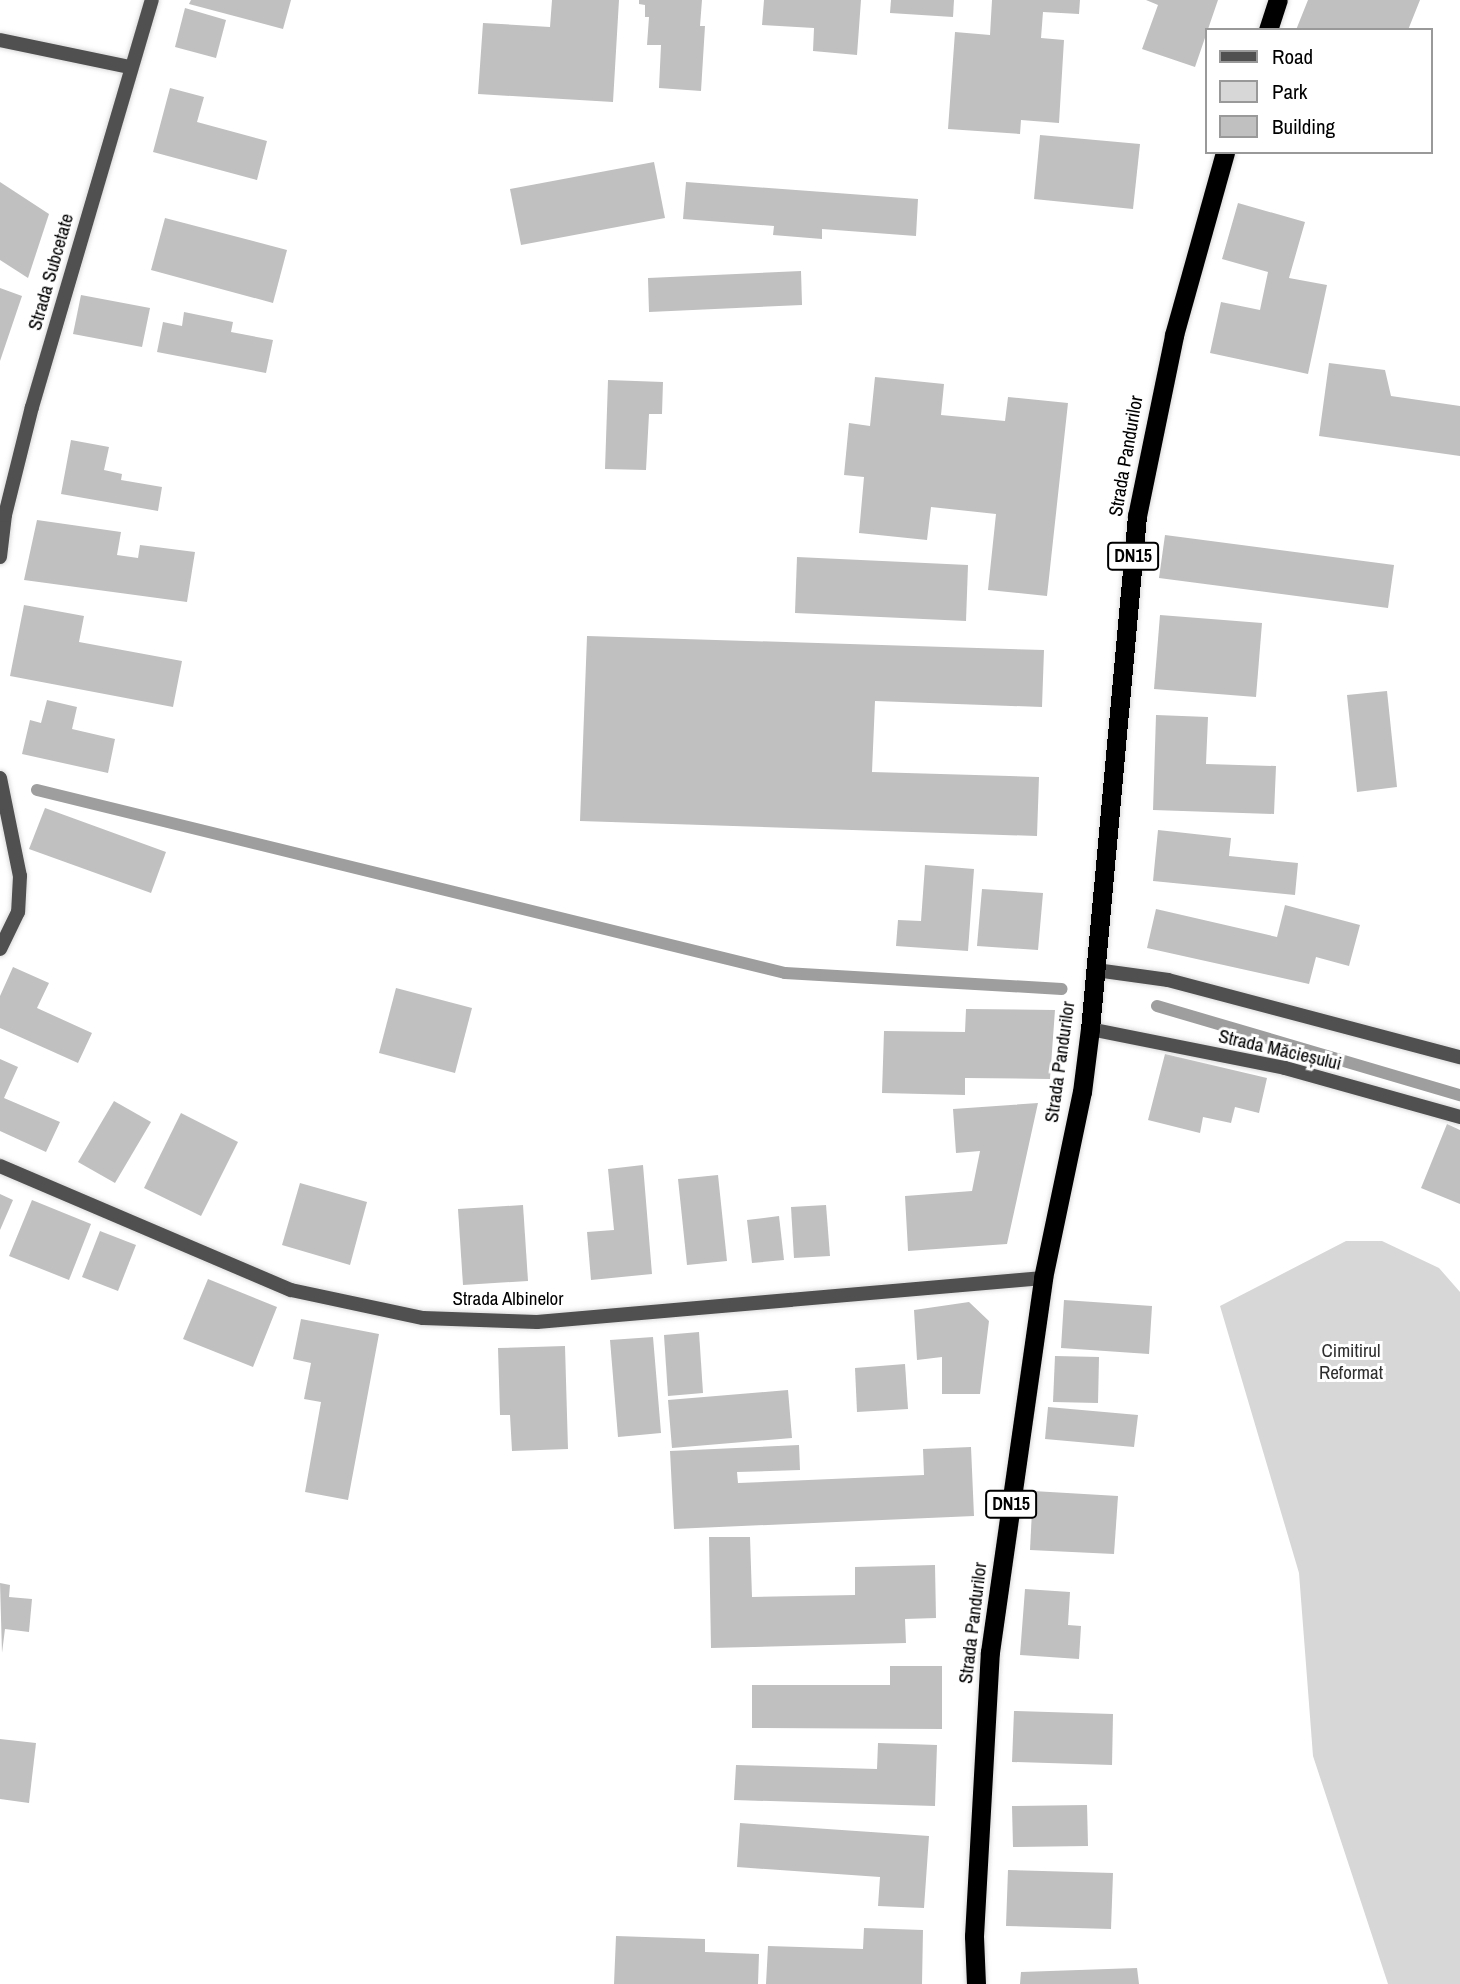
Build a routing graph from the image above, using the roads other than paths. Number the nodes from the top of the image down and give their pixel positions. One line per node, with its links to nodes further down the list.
1 (152, 0): 5 (street, Strada Subcetate)
2 (1278, 0): 3 (highway)
3 (1269, 28)
4 (0, 40): 5 (street)
5 (129, 68): 7 (street, Strada Subcetate)
6 (1224, 154): 10 (highway, Strada Pandurilor / DN15)
7 (0, 557)
8 (0, 778): 9 (street)
9 (0, 949)
10 (1096, 970): 11 (highway, Strada Pandurilor / DN15); 12 (street, Strada Măcieșului)
11 (1090, 1029): 13 (street, Strada Măcieșului); 15 (highway, Strada Pandurilor / DN15)
12 (1460, 1056)
13 (1460, 1117)
14 (0, 1166): 15 (street, Strada Albinelor)
15 (1043, 1278): 16 (highway, Strada Pandurilor / DN15)
16 (976, 1984)

